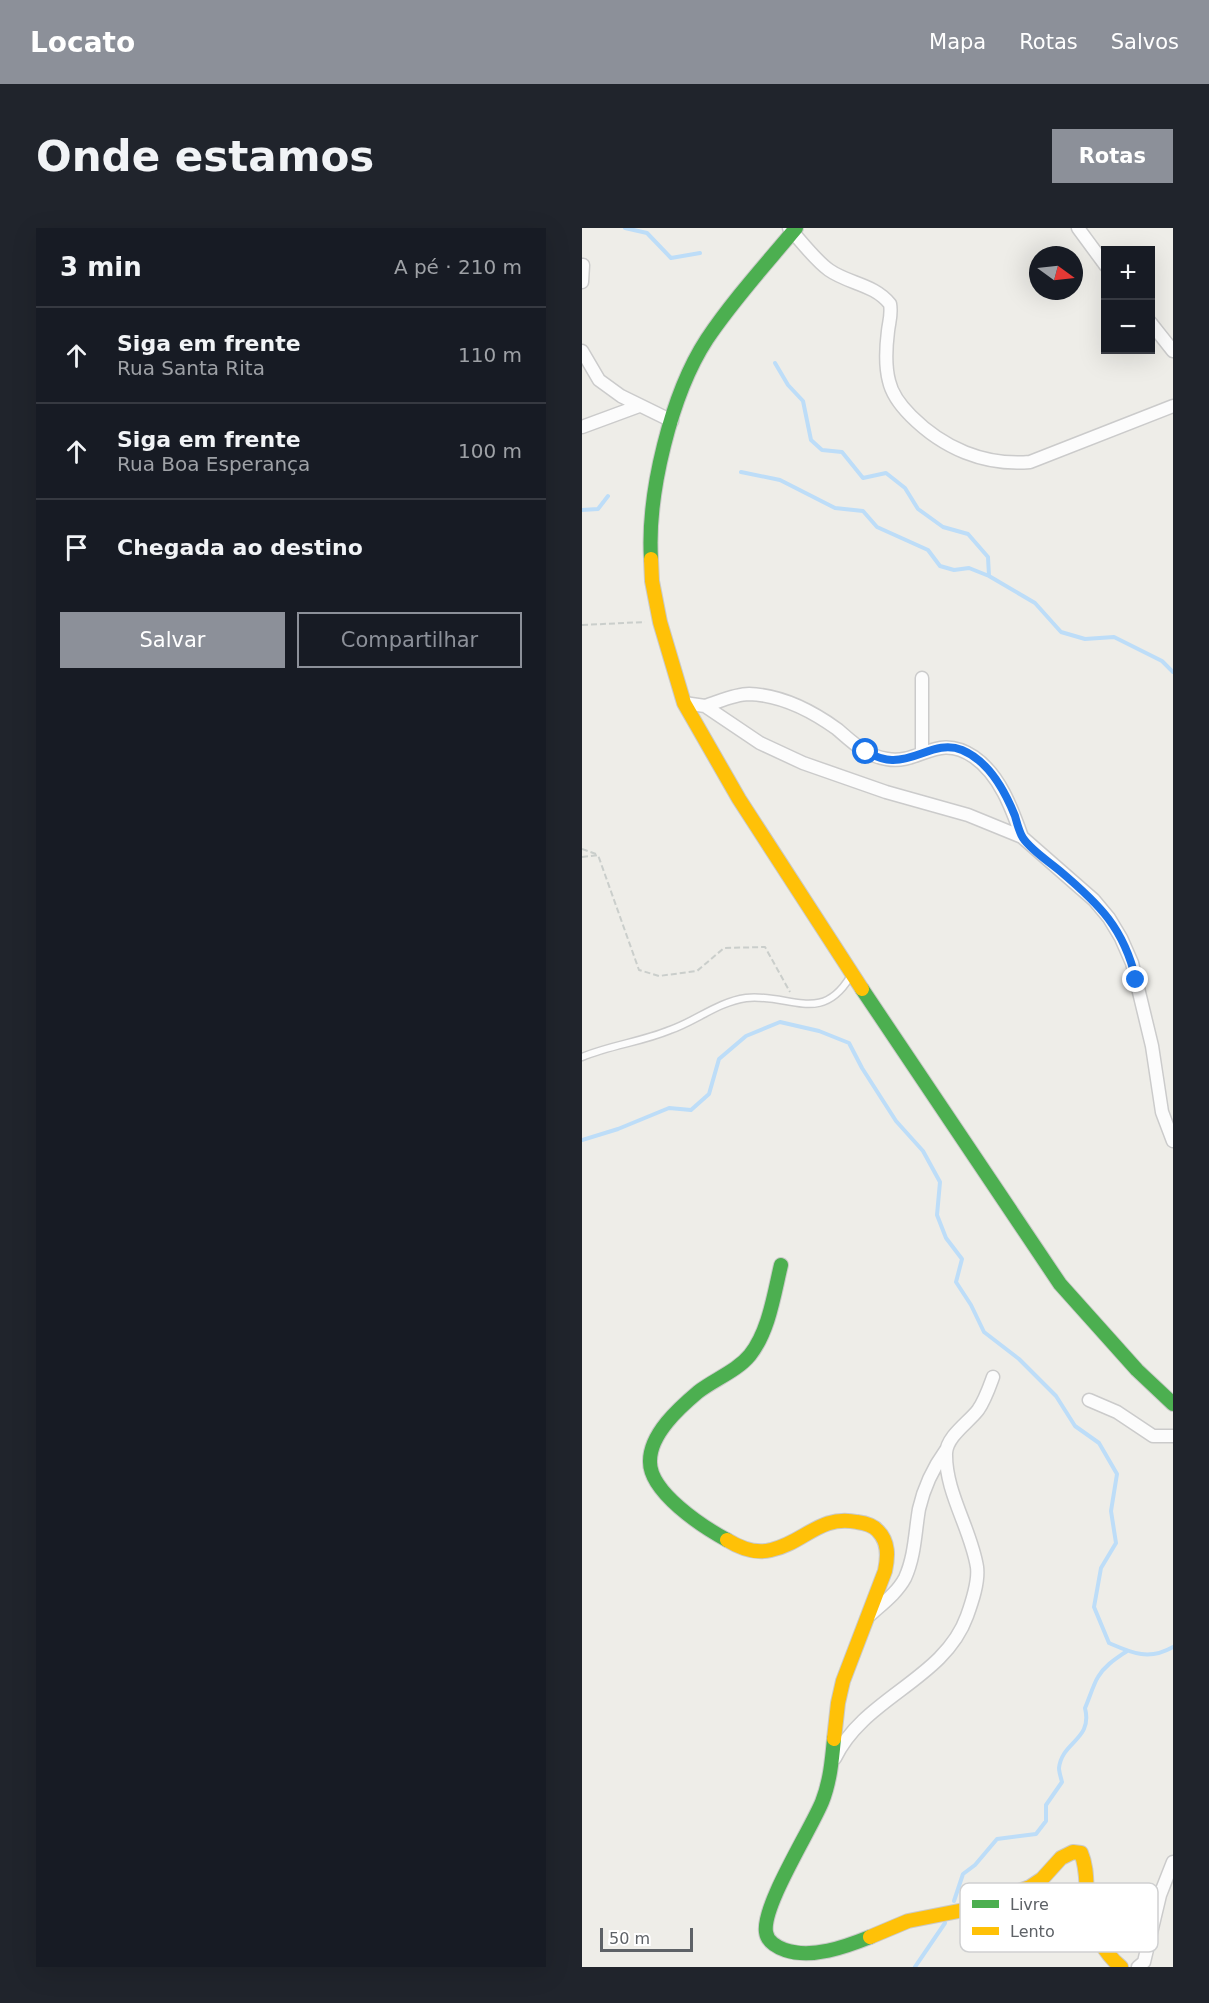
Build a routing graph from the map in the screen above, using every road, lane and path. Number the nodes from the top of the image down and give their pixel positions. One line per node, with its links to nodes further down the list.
1 (1078, 228): 3 (street)
2 (793, 229): 12 (street); 13 (street)
3 (1101, 259)
4 (583, 265): 5 (street)
5 (582, 282)
6 (1155, 328): 8 (street)
7 (582, 351): 10 (street)
8 (1173, 351)
9 (582, 370): 10 (street)
10 (599, 381): 11 (street)
11 (639, 406): 13 (street); 14 (street)
12 (1173, 406)
13 (672, 421): 15 (street)
14 (582, 427)
15 (660, 622): 16 (path); 18 (street)
16 (582, 626)
17 (922, 678): 20 (street)
18 (684, 703): 19 (street); 25 (street)
19 (705, 706): 20 (street); 21 (street)
20 (922, 753): 21 (street)
21 (1022, 837): 28 (street)
22 (582, 849): 23 (path)
23 (598, 855): 24 (path); 26 (path)
24 (582, 857)
25 (852, 974): 26 (lane); 32 (street)
26 (796, 1002): 27 (lane)
27 (582, 1057)
28 (1173, 1141)
29 (781, 1265): 35 (street)
30 (993, 1377): 34 (street)
31 (1089, 1400): 33 (street)
32 (1173, 1404)
33 (1173, 1437)
34 (946, 1450): 35 (street); 36 (street)
35 (865, 1619): 36 (street)
36 (830, 1770): 41 (street)
37 (1173, 1862): 40 (street)
38 (1036, 1883): 39 (street)
39 (1087, 1883)
40 (1158, 1903)
41 (960, 1910)
42 (1106, 1952): 44 (street)
43 (1146, 1952): 45 (street)
44 (1121, 1967)
45 (1138, 1967)

